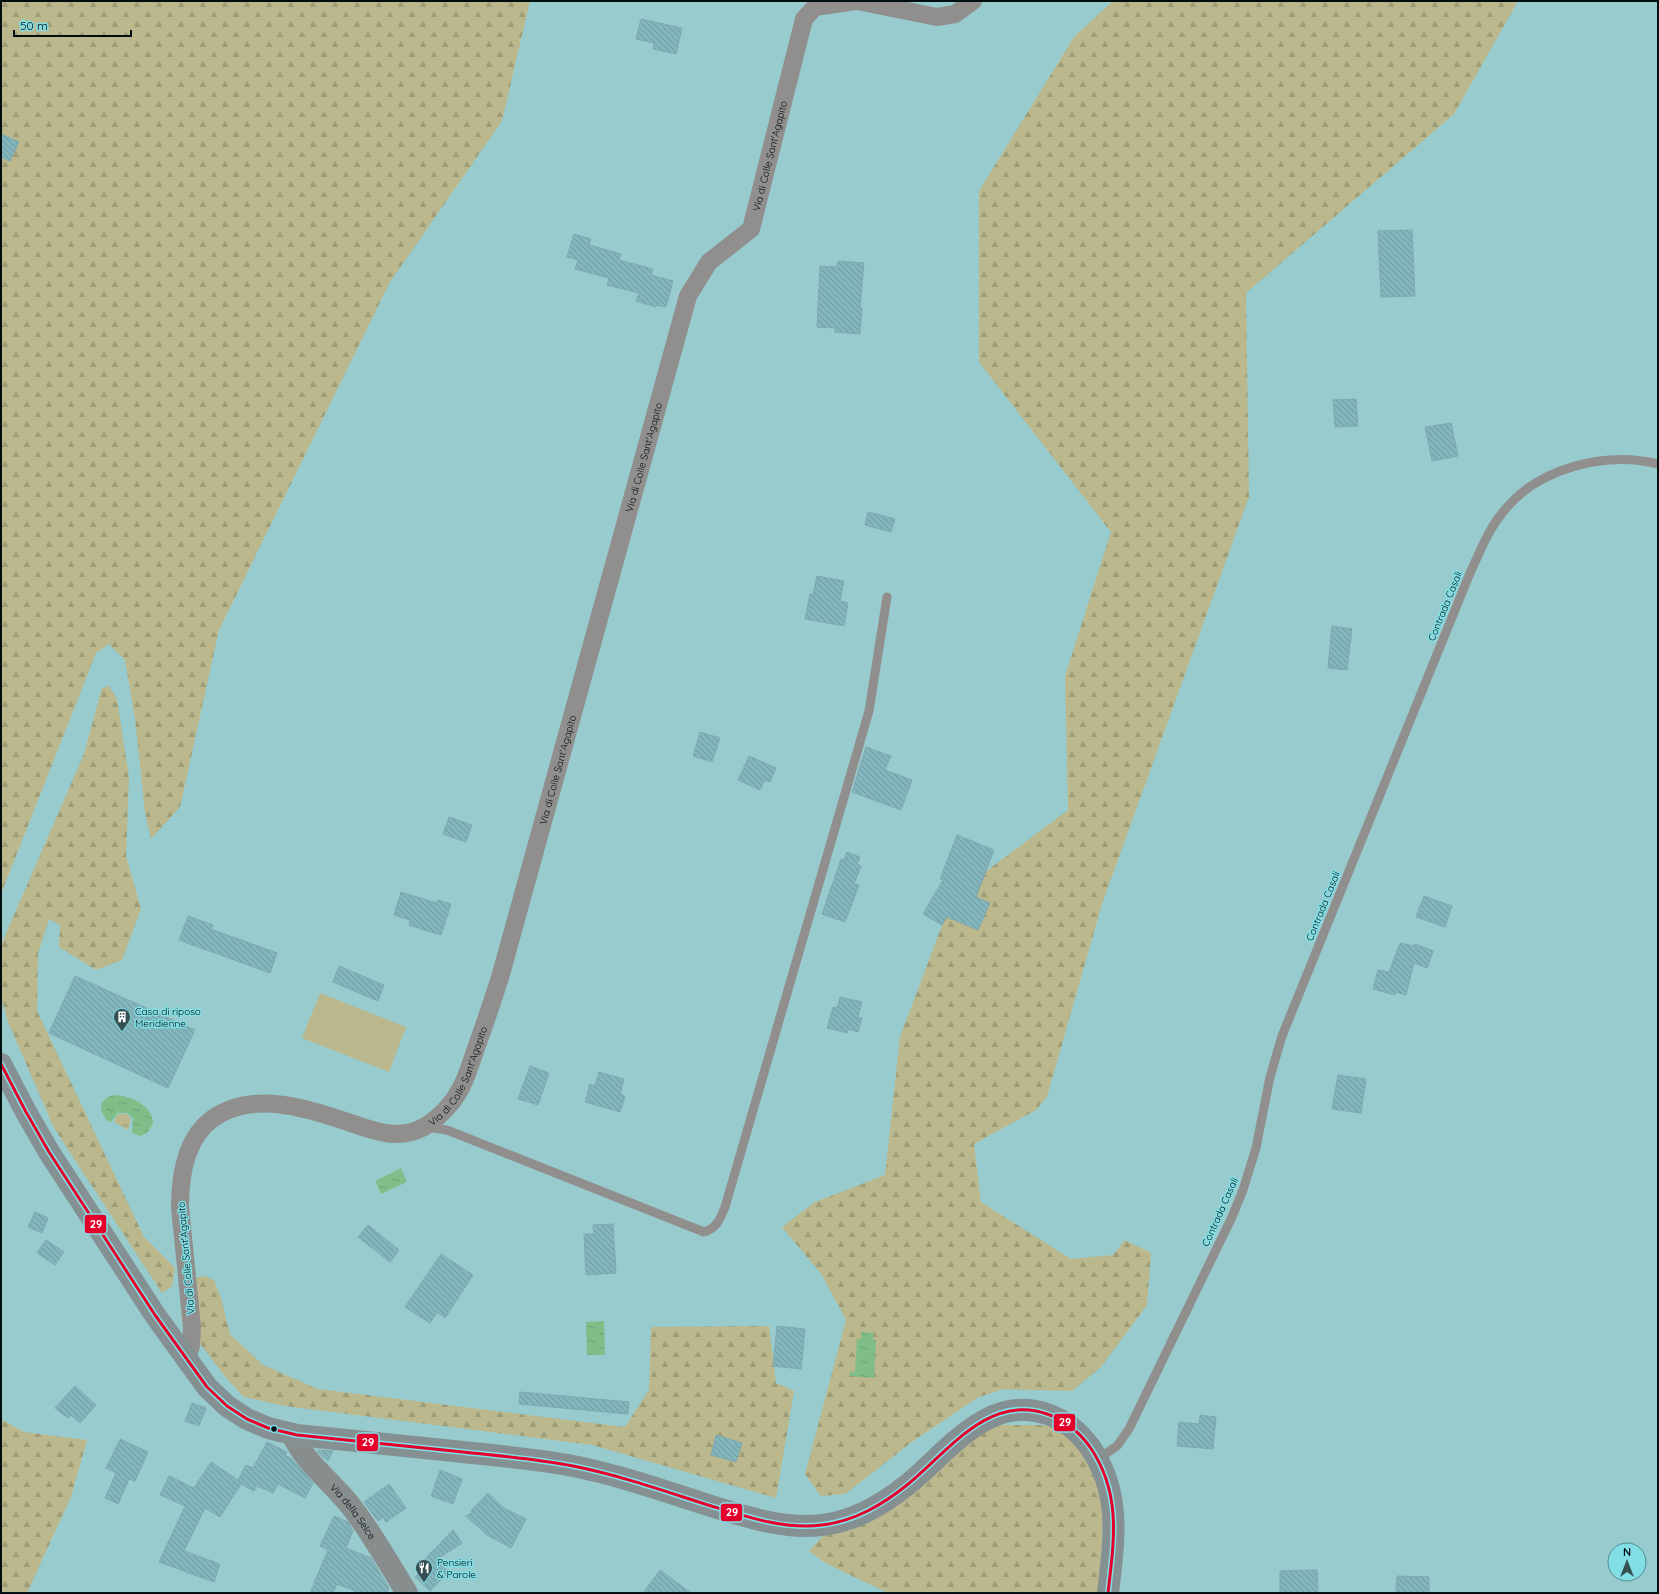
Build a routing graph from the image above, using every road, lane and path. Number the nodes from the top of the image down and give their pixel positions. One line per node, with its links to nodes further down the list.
1 (856, 1): 2 (street, Via di Colle Sant'Agapito); 6 (street, Via di Colle Sant'Agapito)
2 (973, 1)
3 (1658, 464): 9 (lane, Contrada Casali)
4 (887, 597): 6 (lane)
5 (1, 1064): 7 (main road)
6 (424, 1127): 7 (street, Via di Colle Sant'Agapito)
7 (187, 1358): 8 (main road)
8 (292, 1434): 9 (main road); 10 (street, Via della Selce)
9 (1098, 1459): 11 (main road)
10 (407, 1593)
11 (1108, 1593)

